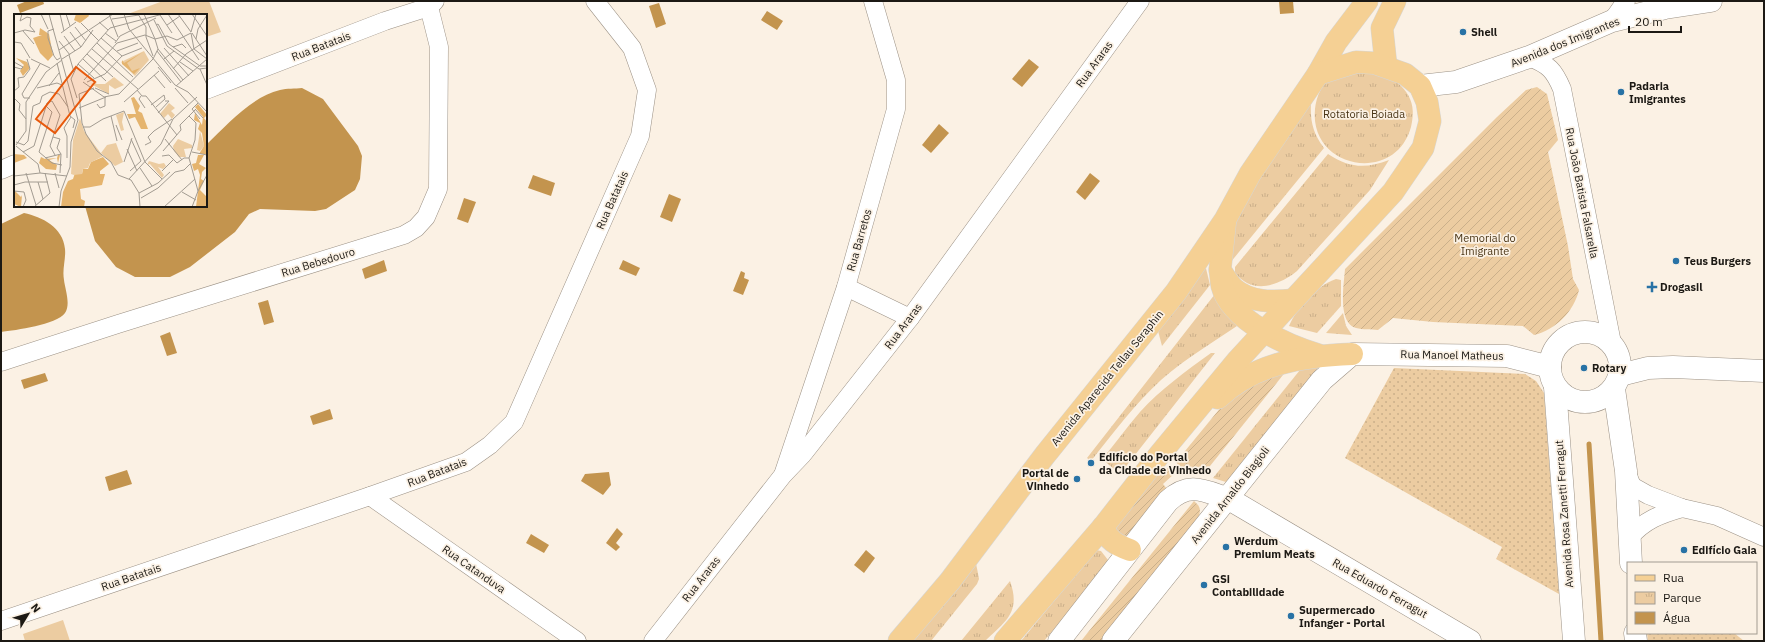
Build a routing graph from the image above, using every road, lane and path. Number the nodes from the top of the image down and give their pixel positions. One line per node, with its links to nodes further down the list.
1 (595, 1): 34 (street, Rua Batatais)
2 (873, 1): 20 (street, Rua Barretos)
3 (1367, 1): 13 (main road, Avenida Aparecida Tellau Seraphin)
4 (1395, 1): 12 (main road)
5 (1626, 1): 10 (street)
6 (1712, 1): 8 (main road, Avenida dos Imigrantes)
7 (1138, 2): 22 (street, Rua Araras)
8 (1679, 3): 10 (main road, Avenida dos Imigrantes)
9 (432, 4): 15 (street, Rua Batatais); 27 (street, Rua Bebedouro)
10 (1612, 21): 11 (main road, Avenida dos Imigrantes)
11 (1529, 57): 14 (main road, Avenida dos Imigrantes); 24 (street, Rua João Batista Falsarella)
12 (1386, 66): 13 (main road); 14 (main road)
13 (1318, 74): 18 (main road, Avenida Aparecida Tellau Seraphin)
14 (1420, 86): 21 (main road)
15 (207, 90)
16 (14, 164): 17 (street)
17 (1, 170)
18 (1225, 220): 19 (main road); 46 (main road, Avenida Aparecida Tellau Seraphin)
19 (1220, 270): 21 (main road); 23 (main road)
20 (846, 287): 22 (street); 33 (street, Rua Barretos)
21 (1293, 300): 23 (main road)
22 (910, 318): 33 (street, Rua Araras)
23 (1265, 331): 26 (main road); 31 (main road)
24 (1612, 343): 29 (main road); 30 (main road)
25 (1352, 354): 26 (main road); 29 (main road, Rua Manoel Matheus); 35 (main road, Avenida Arnaldo Biagioli)
26 (1320, 355): 31 (main road)
27 (1, 362)
28 (1764, 371): 30 (main road)
29 (1553, 377): 30 (main road); 43 (main road, Avenida Rosa Zanetti Ferragut)
30 (1617, 382): 32 (main road)
31 (1160, 454): 37 (main road)
32 (1626, 471): 36 (street); 39 (main road)
33 (783, 475): 45 (street, Rua Araras)
34 (370, 496): 42 (street, Rua Batatais); 44 (street, Rua Catanduva)
35 (1229, 499): 40 (main road, Rua Eduardo Ferragut); 49 (main road, Avenida Arnaldo Biagioli); 50 (main road, Rua Eduardo Ferragut)
36 (1682, 508): 38 (street); 39 (street)
37 (1103, 527): 40 (main road); 47 (main road)
38 (1764, 537)
39 (1629, 538): 41 (main road)
40 (1130, 550): 48 (main road)
41 (1631, 562)
42 (1, 621)
43 (1571, 636)
44 (577, 641)
45 (654, 641)
46 (899, 641)
47 (1005, 641)
48 (1059, 641)
49 (1113, 641)
50 (1470, 641)

